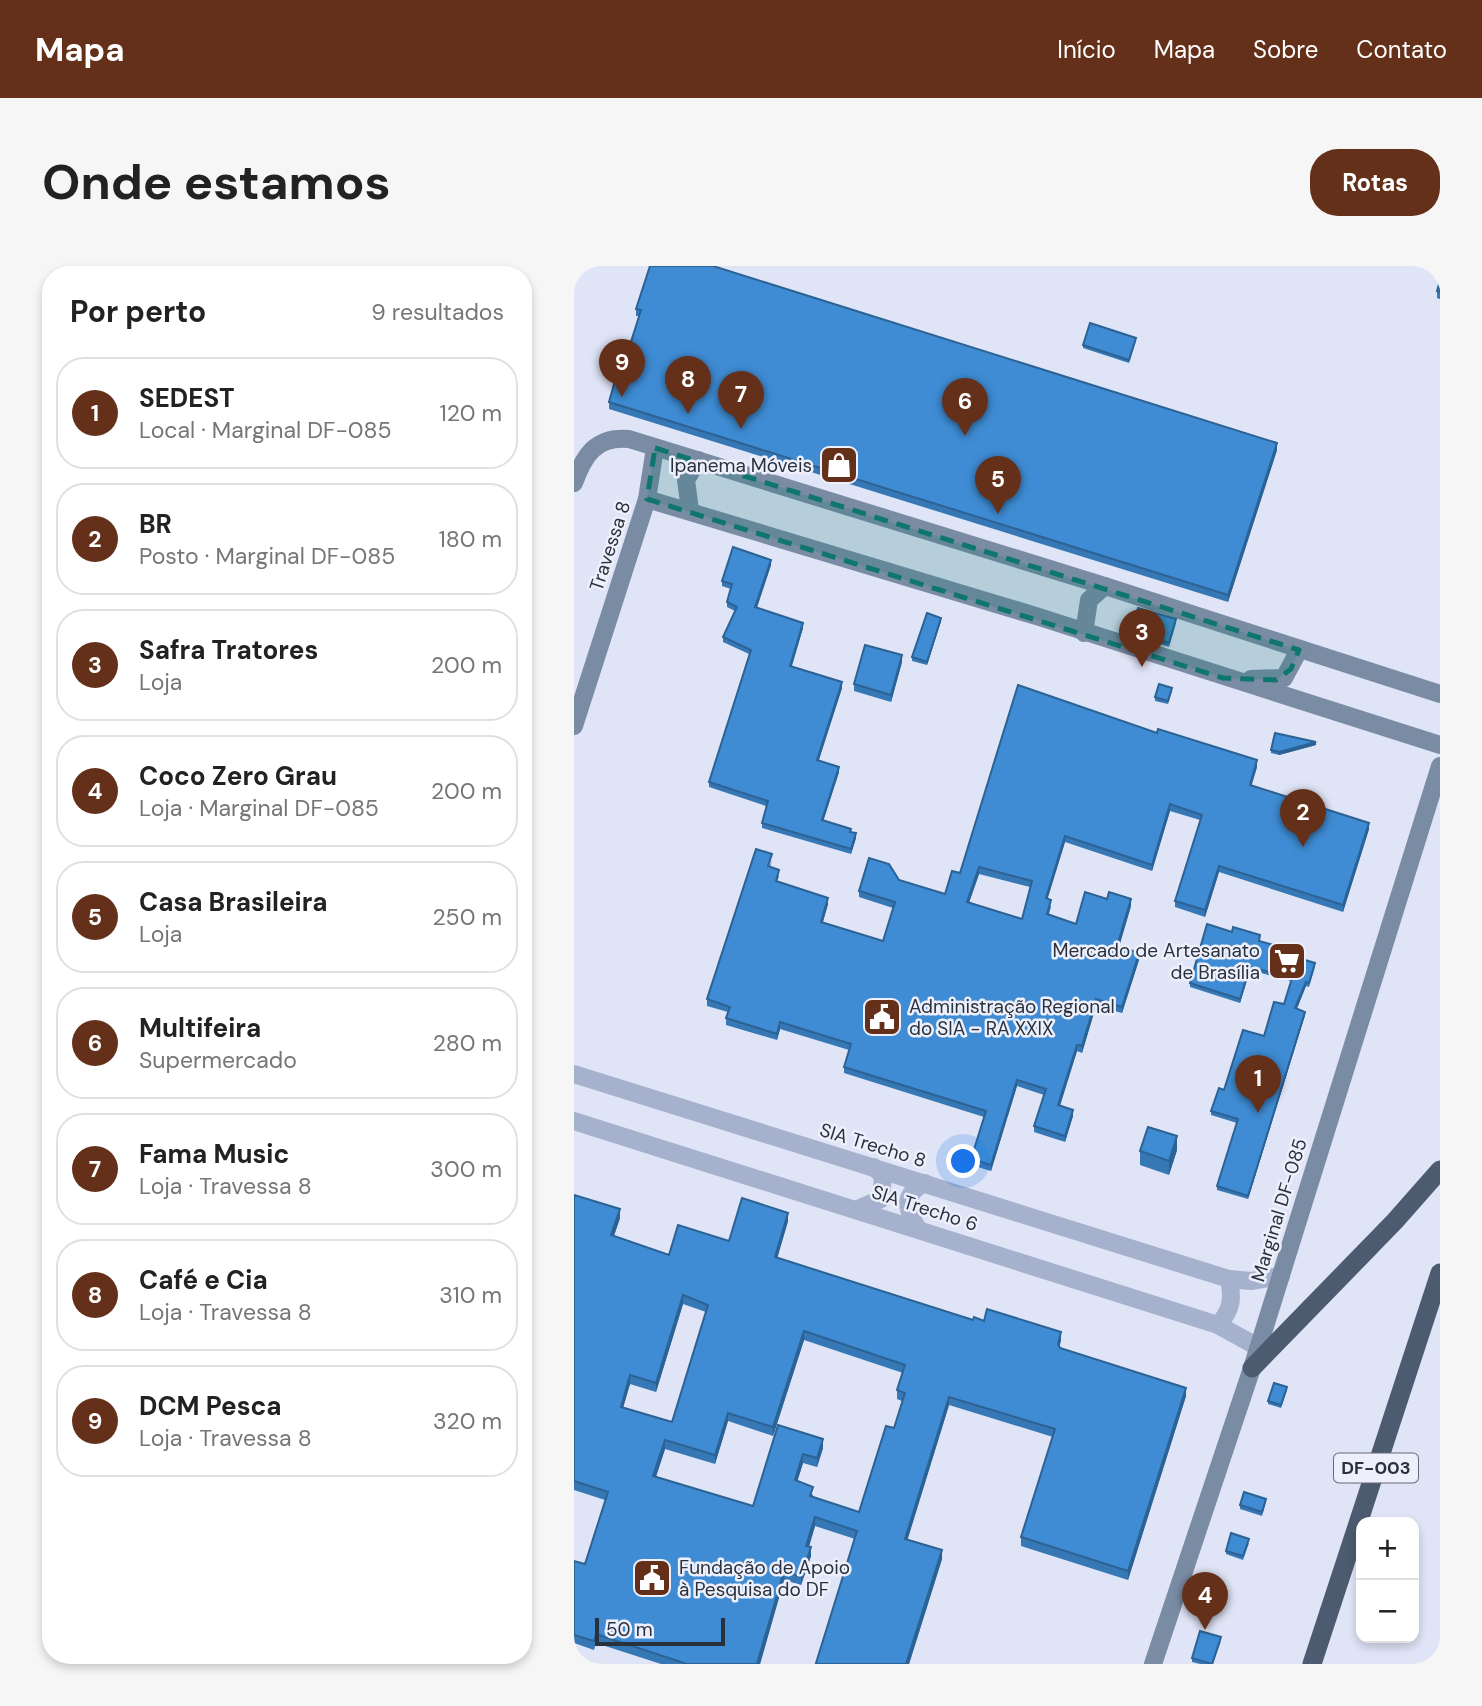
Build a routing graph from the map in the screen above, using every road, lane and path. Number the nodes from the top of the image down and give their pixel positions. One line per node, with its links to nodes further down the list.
1 (655, 447): 2 (main road); 3 (main road); 4 (main road, Travessa 8)
2 (698, 460): 5 (main road); 6 (main road)
3 (574, 483)
4 (647, 499): 5 (main road); 11 (main road, Travessa 8)
5 (690, 510): 7 (main road)
6 (1105, 586): 7 (main road); 8 (main road)
7 (1084, 633): 9 (main road)
8 (1299, 650): 9 (main road); 10 (main road)
9 (1223, 678): 12 (main road)
10 (1440, 694)
11 (574, 726)
12 (1440, 745)
13 (1440, 766): 22 (main road, Marginal DF-085)
14 (574, 1074): 16 (street, SIA Trecho 8)
15 (574, 1121): 19 (street, SIA Trecho 6)
16 (874, 1167): 18 (street, SIA Trecho 8); 19 (street)
17 (1440, 1170): 26 (highway)
18 (925, 1183): 20 (street); 23 (street, SIA Trecho 8)
19 (858, 1209): 20 (street, SIA Trecho 6)
20 (917, 1227): 24 (street, SIA Trecho 6)
21 (1440, 1273): 28 (highway, DF-003)
22 (1280, 1276): 23 (street, SIA Trecho 8); 25 (main road, Marginal DF-085)
23 (1229, 1279): 24 (street)
24 (1218, 1325): 25 (street, SIA Trecho 6)
25 (1258, 1347): 26 (main road, Marginal DF-085)
26 (1252, 1368): 27 (main road, Marginal DF-085)
27 (1153, 1664)
28 (1312, 1664)

